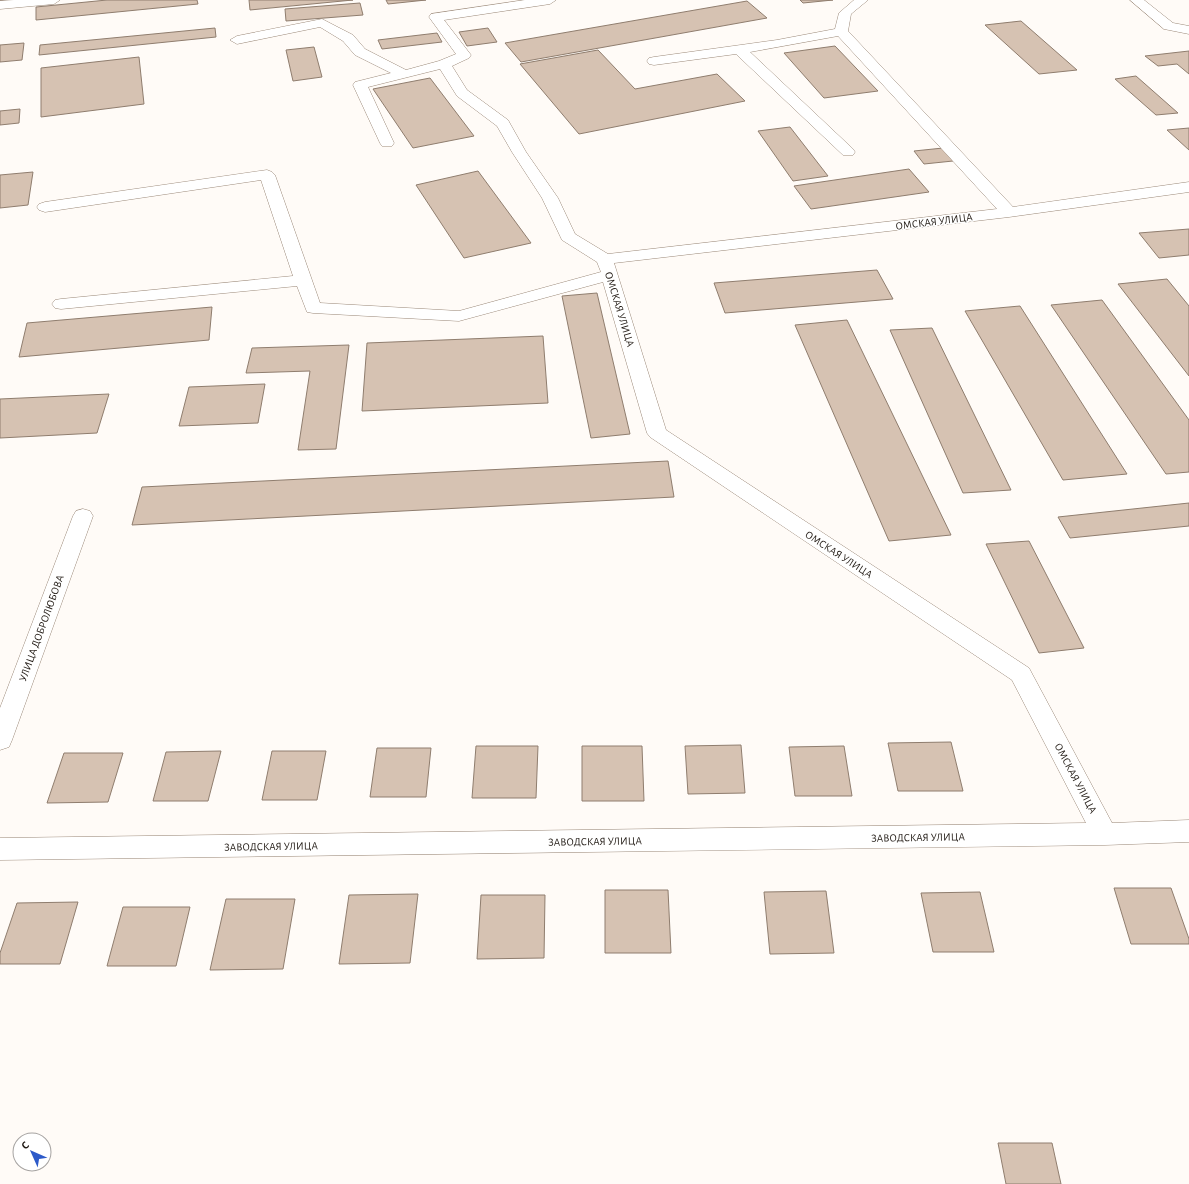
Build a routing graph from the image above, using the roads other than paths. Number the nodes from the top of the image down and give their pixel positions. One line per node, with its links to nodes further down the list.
1 (54, 0): 5 (street)
2 (550, 0): 11 (street)
3 (862, 0): 7 (street)
4 (1136, 0): 6 (street)
5 (0, 5)
6 (1189, 30)
7 (841, 32): 9 (street); 17 (street)
8 (237, 40): 12 (street)
9 (738, 49): 10 (street); 14 (street)
10 (654, 61)
11 (444, 64): 12 (street); 18 (street)
12 (404, 74): 13 (street)
13 (387, 143)
14 (848, 152)
15 (1189, 187): 17 (street, ОМСКАЯ УЛИЦА)
16 (45, 207): 19 (street)
17 (1010, 212): 18 (street, ОМСКАЯ УЛИЦА)
18 (607, 267): 19 (street); 24 (street, ОМСКАЯ УЛИЦА)
19 (303, 280): 20 (street)
20 (61, 304)
21 (83, 516): 22 (street, УЛИЦА ДОБРОЛЮБОВА)
22 (0, 740)
23 (1189, 831): 24 (street, ЗАВОДСКАЯ УЛИЦА)
24 (1105, 834): 25 (street, ЗАВОДСКАЯ УЛИЦА)
25 (0, 849)

